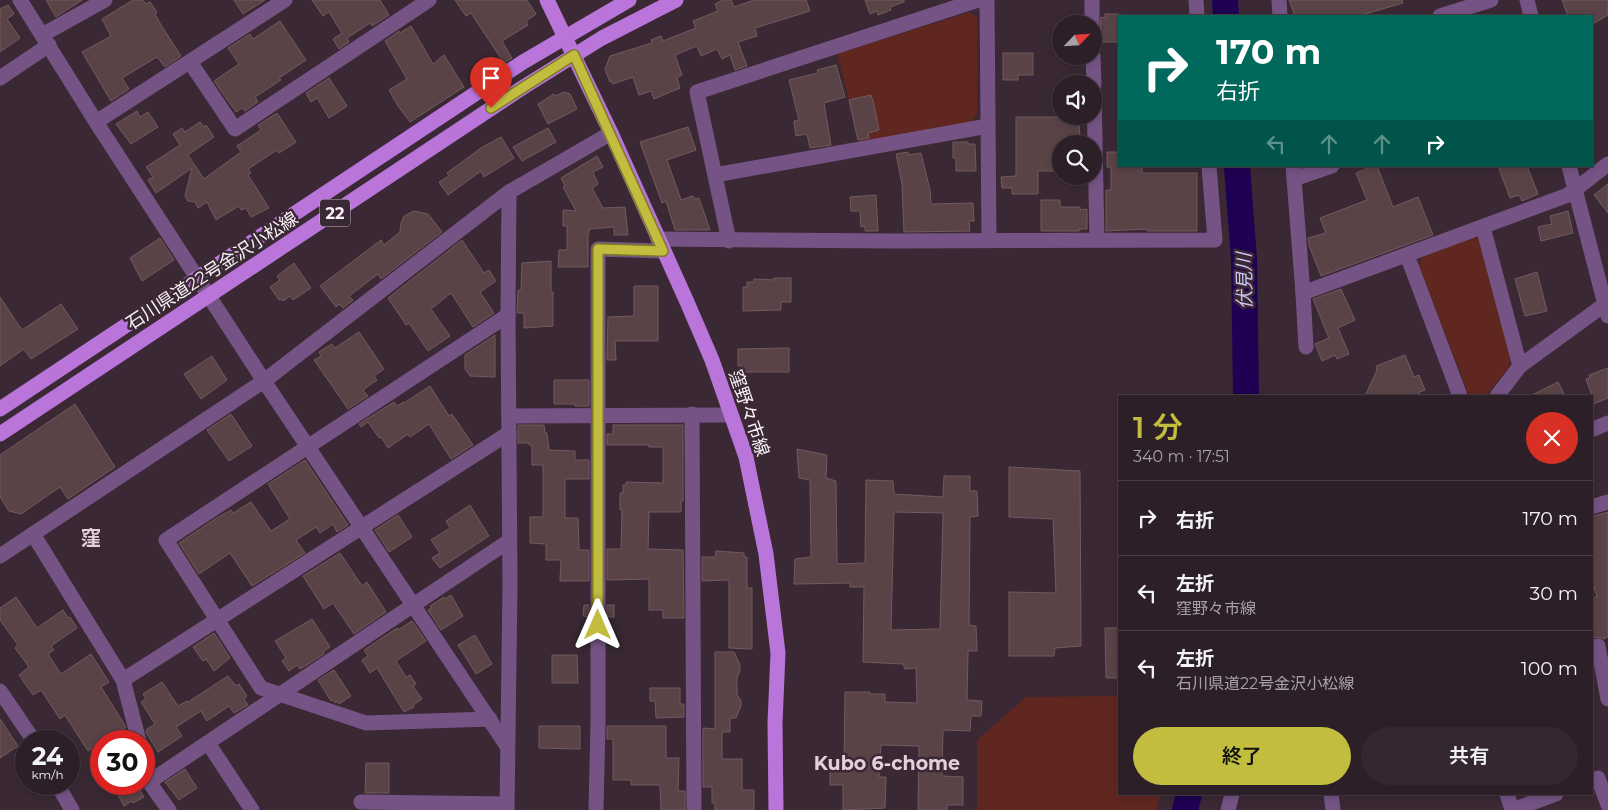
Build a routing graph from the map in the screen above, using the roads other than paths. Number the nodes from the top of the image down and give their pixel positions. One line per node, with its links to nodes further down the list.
1 (20, 0): 21 (street)
2 (105, 0): 21 (street)
3 (285, 0): 23 (street)
4 (429, 0): 23 (street)
5 (547, 0): 20 (main road, 窪野々市線)
6 (629, 0): 20 (main road, 石川県道22号金沢小松線 / 22)
7 (676, 0): 22 (main road, 石川県道22号金沢小松線 / 22)
8 (978, 0): 34 (street)
9 (987, 0): 27 (street)
10 (1092, 0): 15 (street)
11 (1196, 0): 16 (street)
12 (1279, 0): 17 (street)
13 (1492, 0): 18 (street)
14 (1527, 0): 19 (street)
15 (1092, 15)
16 (1197, 15)
17 (1280, 15)
18 (1443, 15)
19 (1531, 15)
20 (565, 37): 22 (main road, 窪野々市線); 43 (main road, 石川県道22号金沢小松線 / 22)
21 (46, 40): 24 (street); 25 (street)
22 (574, 55): 28 (main road, 窪野々市線); 45 (main road, 石川県道22号金沢小松線 / 22)
23 (190, 62): 25 (street)
24 (0, 78)
25 (96, 122): 43 (street)
26 (1095, 125): 39 (street)
27 (988, 126): 34 (street); 38 (street)
28 (611, 133): 36 (street); 41 (main road, 窪野々市線)
29 (1608, 164): 35 (street)
30 (1209, 167): 39 (street)
31 (1327, 167): 33 (street)
32 (1569, 167): 35 (street)
33 (1294, 173): 44 (street)
34 (715, 175): 40 (street)
35 (1574, 188): 37 (street); 46 (street)
36 (509, 192): 47 (street); 50 (street)
37 (1483, 227): 42 (street); 49 (street)
38 (989, 240): 39 (street); 40 (street)
39 (1097, 240)
40 (729, 241): 41 (street)
41 (661, 245): 55 (main road, 窪野々市線); 57 (street)
42 (1407, 255): 44 (street); 51 (street)
43 (198, 278): 45 (street); 53 (main road, 石川県道22号金沢小松線 / 22)
44 (1303, 293): 48 (street)
45 (209, 296): 50 (street); 61 (main road, 石川県道22号金沢小松線 / 22)
46 (1607, 308): 49 (street)
47 (508, 315): 56 (street); 62 (street)
48 (1306, 347)
49 (1520, 366): 52 (street)
50 (264, 380): 62 (street); 66 (street)
51 (1460, 395)
52 (1498, 395)
53 (0, 409)
54 (692, 414): 55 (street); 57 (street); 97 (street)
55 (730, 415): 98 (main road, 窪野々市線)
56 (509, 416): 57 (street); 60 (street)
57 (598, 416): 96 (street)
58 (1608, 423): 59 (street)
59 (1593, 429)
60 (509, 433): 65 (street); 67 (street)
61 (0, 434)
62 (308, 446): 65 (street); 70 (street)
63 (1608, 502): 64 (street)
64 (1593, 506)
65 (362, 527): 69 (street); 70 (street)
66 (33, 534): 68 (street); 72 (street)
67 (509, 541): 69 (street); 80 (street)
68 (0, 556)
69 (413, 605): 74 (street); 76 (street)
70 (217, 619): 72 (street); 74 (street)
71 (1599, 646): 75 (street)
72 (123, 680): 78 (street)
73 (0, 692): 77 (street)
74 (280, 695): 76 (street); 79 (street)
75 (1608, 699)
76 (490, 719): 80 (street)
77 (26, 730)
78 (136, 730)
79 (208, 743): 81 (street); 95 (street)
80 (507, 746): 92 (street)
81 (155, 778)
82 (1599, 778): 90 (street)
83 (155, 790): 94 (street)
84 (64, 795): 93 (street)
85 (1232, 795): 99 (street)
86 (1331, 795): 100 (street)
87 (1507, 795): 101 (street)
88 (1553, 795): 101 (street)
89 (361, 802): 91 (street)
90 (1608, 805)
91 (392, 807): 92 (street)
92 (507, 807)
93 (72, 810)
94 (169, 810)
95 (252, 810)
96 (596, 810)
97 (694, 810)
98 (776, 810)
99 (1228, 810)
100 (1333, 810)
101 (1512, 810)

